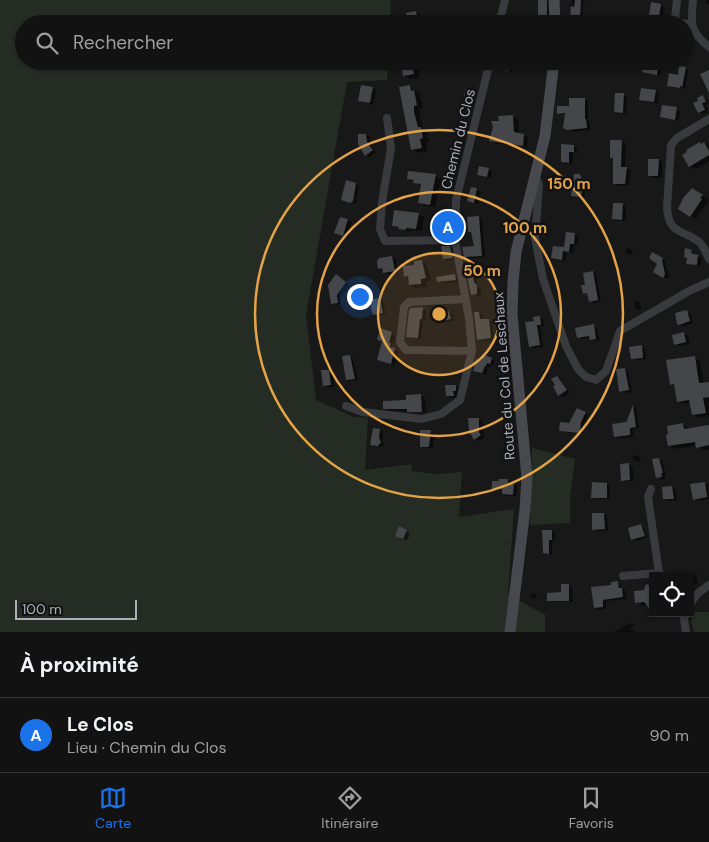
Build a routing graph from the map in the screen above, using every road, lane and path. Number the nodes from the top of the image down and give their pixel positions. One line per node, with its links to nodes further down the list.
1 (505, 0): 5 (street)
2 (554, 0): 6 (main road)
3 (677, 0): 7 (street)
4 (693, 0): 8 (street)
5 (501, 15)
6 (555, 15)
7 (675, 15)
8 (692, 15)
9 (694, 30): 10 (street)
10 (709, 47)
11 (488, 70): 16 (street, Chemin du Clos)
12 (553, 70): 15 (main road, Route du Col de Leschaux)
13 (387, 118): 16 (street)
14 (709, 119): 17 (street)
15 (534, 179): 18 (street); 29 (main road, Route du Col de Leschaux)
16 (456, 240): 19 (street, Chemin du Clos)
17 (709, 259)
18 (709, 282)
19 (465, 299): 20 (street, Chemin du Clos); 20 (street)
20 (472, 351): 21 (street, Chemin du Clos)
21 (346, 406)
22 (651, 489): 23 (street)
23 (662, 572)
24 (649, 575): 25 (street)
25 (622, 576)
26 (709, 585): 27 (street)
27 (694, 598)
28 (685, 617): 30 (street)
29 (510, 632)
30 (686, 632)

